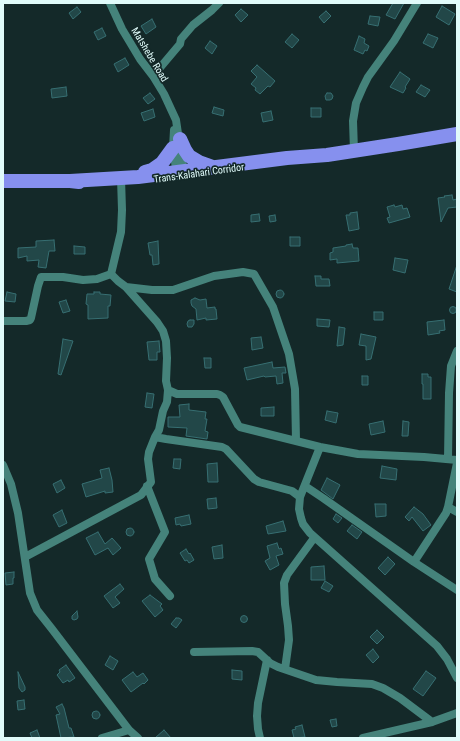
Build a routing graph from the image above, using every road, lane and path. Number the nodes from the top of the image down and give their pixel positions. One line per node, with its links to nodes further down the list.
1 (110, 3): 4 (street)
2 (219, 3): 5 (street)
3 (416, 3): 9 (street)
4 (122, 29): 5 (street); 6 (street, Matshebe Road)
5 (153, 76): 6 (street)
6 (174, 115): 8 (street)
7 (457, 134): 9 (highway, Trans-Kalahari Corridor)
8 (176, 143): 11 (highway); 12 (street); 14 (highway)
9 (354, 151): 10 (highway, Trans-Kalahari Corridor)
10 (327, 155): 11 (highway, Trans-Kalahari Corridor); 12 (highway, Trans-Kalahari Corridor)
11 (213, 167): 12 (highway, Trans-Kalahari Corridor)
12 (180, 175): 14 (highway, Trans-Kalahari Corridor)
13 (3, 181): 14 (highway, Trans-Kalahari Corridor)
14 (121, 181): 15 (street)
15 (111, 274): 16 (street); 17 (street)
16 (126, 287): 19 (street); 21 (street)
17 (3, 321)
18 (457, 350): 23 (street)
19 (168, 390): 20 (street); 21 (street)
20 (155, 437): 27 (street); 29 (street)
21 (296, 441): 22 (street)
22 (320, 447): 23 (street); 28 (street)
23 (448, 459): 24 (street)
24 (457, 460)
25 (457, 463): 30 (street)
26 (3, 465): 33 (street)
27 (148, 486): 33 (street); 36 (street)
28 (305, 486): 29 (street); 34 (street)
29 (300, 497): 32 (street)
30 (448, 507): 31 (street); 34 (street)
31 (457, 512)
32 (314, 538): 39 (street); 40 (street)
33 (25, 557): 43 (street)
34 (414, 562): 35 (street)
35 (457, 590)
36 (170, 596)
37 (194, 652): 38 (street)
38 (267, 660): 39 (street); 46 (street)
39 (285, 669): 42 (street)
40 (457, 678)
41 (457, 713): 42 (street)
42 (432, 722): 47 (street)
43 (129, 730): 44 (street); 45 (street)
44 (102, 738)
45 (138, 738)
46 (260, 738)
47 (363, 738)

